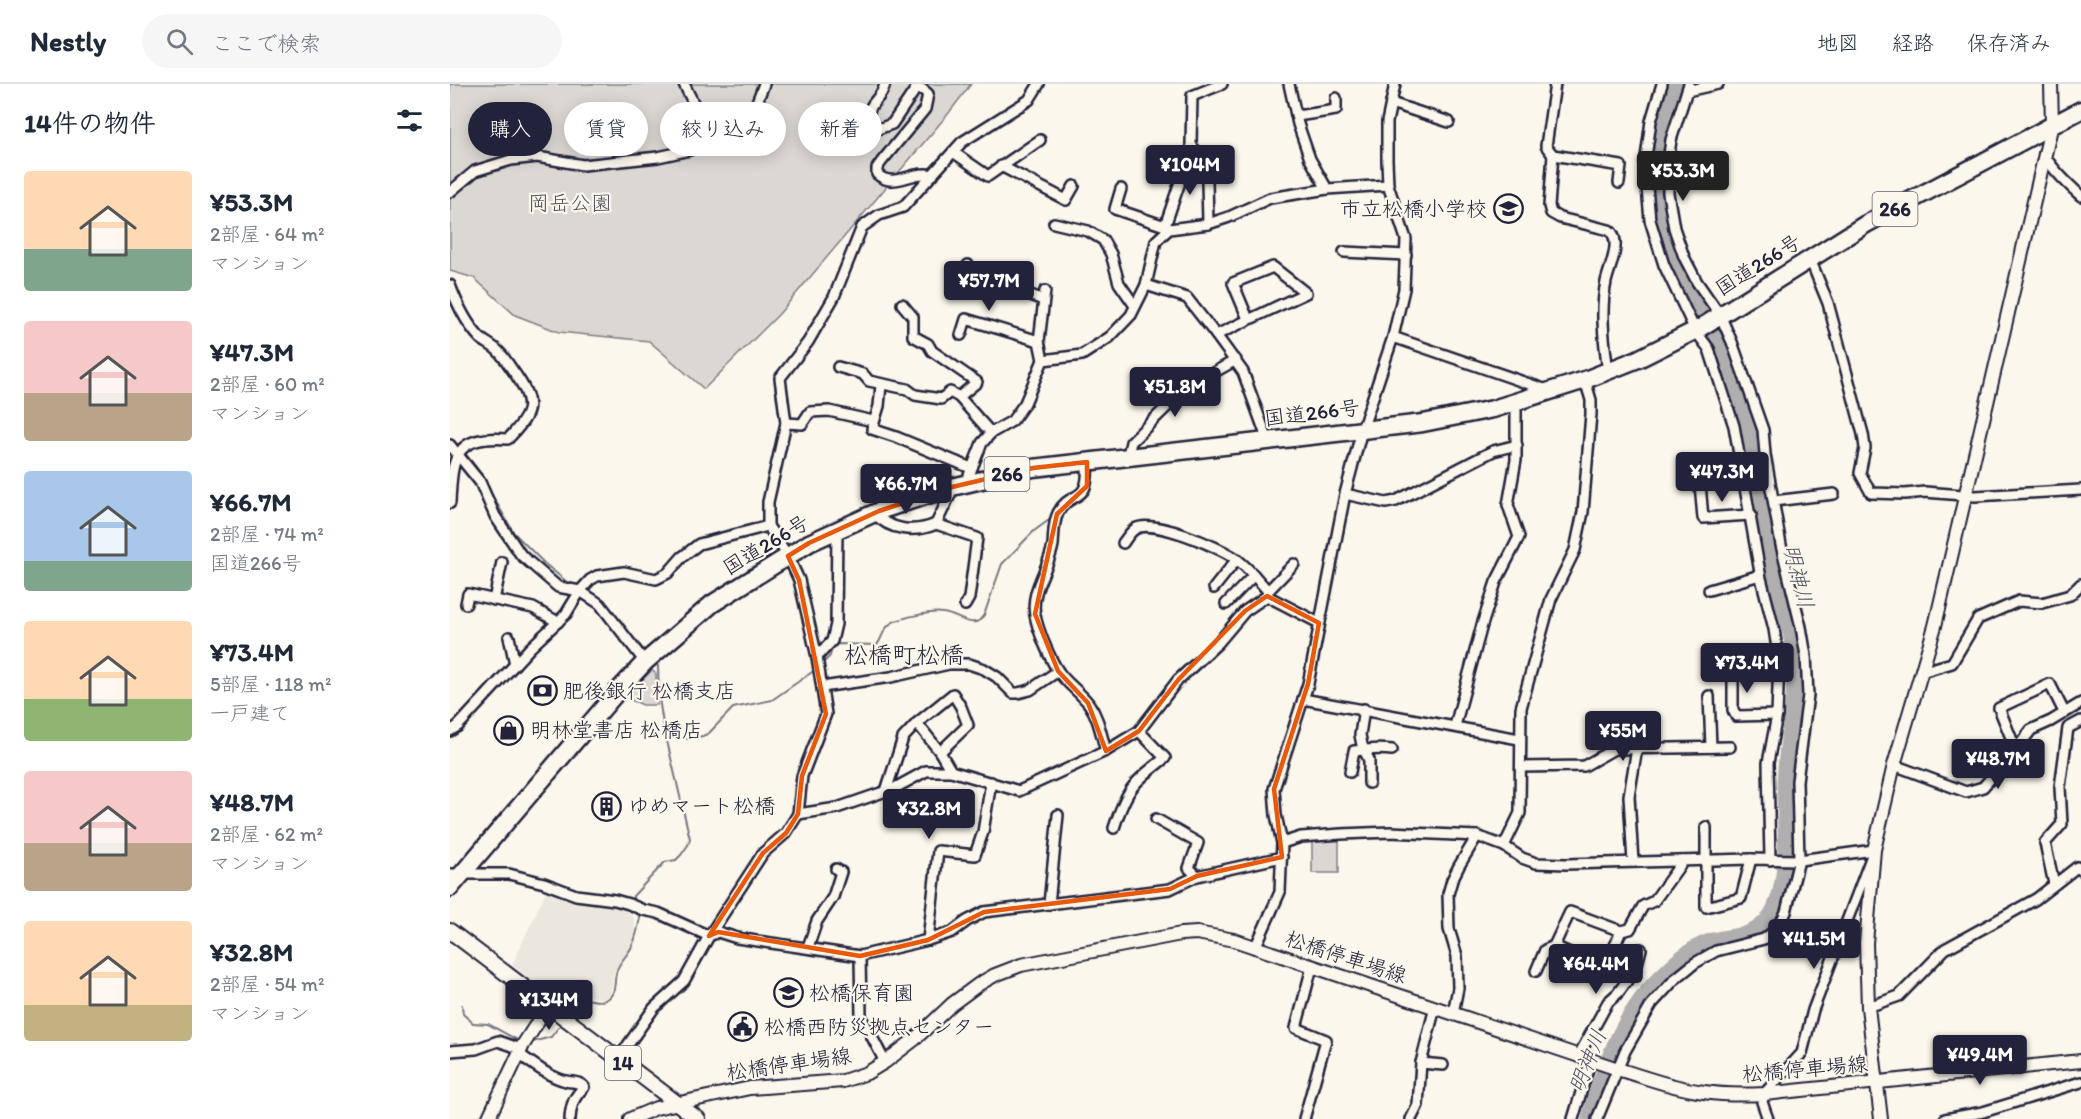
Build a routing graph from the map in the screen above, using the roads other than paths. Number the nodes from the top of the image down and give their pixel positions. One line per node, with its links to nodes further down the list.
1 (684, 84): 14 (street)
2 (764, 84): 15 (street)
3 (885, 84): 28 (street)
4 (1039, 84): 22 (street)
5 (1222, 84): 37 (street)
6 (1289, 84): 18 (street)
7 (1395, 84): 16 (street)
8 (1555, 84): 24 (street)
9 (1662, 84): 49 (street)
10 (1718, 84): 12 (street)
11 (2051, 84): 20 (main road)
12 (1688, 87): 47 (street)
13 (1336, 99): 18 (street)
14 (693, 102)
15 (757, 102)
16 (1391, 103): 19 (street); 30 (street)
17 (2081, 110): 20 (highway, 国道266号 / 266)
18 (1297, 116): 33 (street)
19 (1449, 122)
20 (2052, 124): 23 (main road); 41 (highway, 国道266号 / 266)
21 (1040, 140): 27 (street)
22 (953, 152): 27 (street); 28 (street)
23 (2044, 154): 35 (street); 80 (main road)
24 (1553, 155): 29 (street); 57 (street)
25 (663, 156): 34 (street)
26 (1184, 159): 38 (street)
27 (1001, 166): 31 (street)
28 (933, 175): 66 (street)
29 (1619, 183)
30 (1388, 185): 33 (street); 40 (street)
31 (1074, 186)
32 (1121, 189): 38 (street)
33 (1327, 189): 37 (street)
34 (450, 192)
35 (2081, 196)
36 (1054, 223): 46 (street)
37 (1208, 224): 38 (street)
38 (1167, 227): 44 (street)
39 (1344, 252): 40 (street)
40 (1406, 255): 52 (street)
41 (1810, 259): 47 (highway, 国道266号 / 266); 80 (street)
42 (964, 275): 53 (street)
43 (450, 285): 72 (street)
44 (1146, 285): 46 (street); 51 (street)
45 (902, 304): 63 (street)
46 (1136, 306): 54 (street)
47 (1717, 317): 49 (highway, 国道266号 / 266); 81 (street)
48 (1248, 319): 48 (street); 51 (street)
49 (1697, 329): 57 (highway, 国道266号 / 266); 84 (street)
50 (961, 335): 53 (street)
51 (1216, 335): 55 (street)
52 (1393, 337): 62 (street); 67 (street)
53 (1039, 341): 54 (street)
54 (1043, 360): 68 (street)
55 (1236, 360): 59 (street); 69 (street)
56 (838, 367): 61 (street)
57 (1608, 371): 60 (highway, 国道266号 / 266)
58 (1188, 372): 73 (street)
59 (1204, 378)
60 (1585, 380): 62 (highway, 国道266号 / 266); 125 (street)
61 (881, 385): 63 (street); 65 (street)
62 (1552, 391): 64 (highway, 国道266号 / 266)
63 (959, 397): 68 (street)
64 (1516, 402): 67 (highway, 国道266号 / 266); 71 (street)
65 (873, 421): 66 (street); 75 (street)
66 (786, 423): 86 (street)
67 (1362, 430): 69 (highway, 国道266号 / 266); 78 (street)
68 (991, 432): 75 (street)
69 (1268, 441): 73 (highway, 国道266号 / 266)
70 (450, 445): 72 (street)
71 (1517, 445): 78 (street); 122 (street)
72 (458, 453): 82 (street); 98 (street)
73 (1126, 459): 74 (highway, 国道266号 / 266)
74 (1087, 462): 75 (highway, 国道266号 / 266); 111 (street)
75 (963, 479): 83 (highway, 国道266号 / 266); 85 (street)
76 (1700, 484): 84 (street)
77 (2081, 490): 80 (street)
78 (1345, 494): 105 (street)
79 (1834, 494): 81 (street)
80 (1966, 496): 112 (main road)
81 (1774, 501): 154 (street)
82 (450, 504)
83 (874, 513): 85 (street); 87 (highway, 国道266号 / 266)
84 (1751, 515): 93 (street)
85 (936, 524): 103 (street)
86 (768, 525): 89 (street); 98 (street)
87 (837, 529): 89 (highway, 国道266号 / 266); 110 (street)
88 (1123, 543): 90 (street)
89 (788, 555): 108 (highway, 国道266号 / 266); 110 (street)
90 (1237, 559): 94 (street); 96 (street)
91 (502, 562): 101 (street)
92 (1294, 564): 99 (street)
93 (1760, 574): 97 (street); 119 (street)
94 (1254, 575): 99 (street); 102 (street)
95 (2081, 584): 112 (street)
96 (1214, 588)
97 (1709, 590)
98 (580, 591): 104 (street); 108 (street)
99 (1267, 594): 105 (street); 124 (street)
100 (467, 595): 101 (street)
101 (494, 600): 104 (street)
102 (1226, 604)
103 (965, 605)
104 (558, 622): 109 (street)
105 (1319, 623): 115 (street)
106 (509, 637): 109 (street)
107 (1733, 656): 119 (street)
108 (645, 662): 159 (highway, 国道266号 / 266)
109 (515, 664): 123 (street)
110 (817, 664): 113 (street)
111 (1058, 671): 113 (street); 132 (street)
112 (1921, 672): 134 (main road)
113 (822, 687): 141 (street)
114 (1708, 696): 126 (street)
115 (1303, 699): 117 (street); 147 (street)
116 (2081, 703): 118 (street)
117 (1364, 709): 122 (street); 129 (street)
118 (2064, 712): 131 (street); 131 (street)
119 (1777, 715): 153 (street)
120 (2081, 721): 161 (street)
121 (917, 723): 133 (street); 133 (street); 140 (street)
122 (1455, 726): 125 (street)
123 (450, 731)
124 (1139, 731): 132 (street); 145 (street)
125 (1520, 739): 135 (street)
126 (1711, 747): 127 (street); 128 (street)
127 (1730, 747)
128 (1637, 748): 135 (street); 156 (street)
129 (1365, 750): 130 (street); 137 (street); 139 (street)
130 (1392, 750)
131 (2016, 750): 134 (street)
132 (1106, 751): 138 (street)
133 (940, 752): 136 (street)
134 (1894, 765): 149 (main road)
135 (1521, 767): 148 (street)
136 (951, 771): 138 (street); 140 (street)
137 (1350, 772)
138 (992, 782): 167 (street)
139 (1369, 783)
140 (886, 791): 141 (street)
141 (798, 814): 166 (street)
142 (1058, 815): 163 (street)
143 (1156, 819): 160 (street)
144 (1706, 827): 152 (street)
145 (1114, 828)
146 (1478, 836): 147 (street); 148 (street); 178 (street)
147 (1282, 843): 150 (street)
148 (1504, 846): 156 (street)
149 (1874, 850): 154 (street); 177 (main road); 190 (street)
150 (1282, 857): 160 (street); 170 (street)
151 (1751, 859): 152 (street); 152 (street); 153 (street)
152 (1706, 860): 155 (street)
153 (1774, 860): 154 (street)
154 (1797, 860): 187 (street)
155 (1683, 861): 156 (street); 165 (street)
156 (1633, 862)
157 (2080, 867): 161 (street)
158 (836, 869): 169 (street)
159 (456, 875): 162 (highway, 国道266号 / 266); 166 (street)
160 (1197, 876): 163 (street)
161 (2054, 884): 177 (street)
162 (450, 888)
163 (1049, 904): 167 (street)
164 (450, 931): 175 (main road, 14)
165 (1621, 931): 168 (street); 168 (street)
166 (710, 936): 169 (street); 181 (street)
167 (928, 940): 172 (street)
168 (1554, 946): 174 (street)
169 (808, 947): 172 (street)
170 (1255, 948): 173 (main road, 松橋停車場線); 184 (main road, 松橋停車場線)
171 (1641, 949): 182 (street)
172 (860, 956): 184 (street)
173 (1312, 967): 176 (main road, 松橋停車場線); 196 (street)
174 (1536, 971)
175 (548, 1006): 179 (main road); 181 (main road, 14)
176 (1435, 1007): 178 (main road, 松橋停車場線); 185 (street)
177 (1869, 1007): 188 (main road)
178 (1453, 1013): 182 (main road, 松橋停車場線)
179 (522, 1047): 180 (street); 192 (main road); 193 (street)
180 (450, 1051)
181 (618, 1059): 191 (main road, 14)
182 (1589, 1059): 187 (main road, 松橋停車場線); 198 (street)
183 (2081, 1061): 188 (main road, 松橋停車場線)
184 (885, 1062): 191 (main road, 松橋停車場線)
185 (1421, 1063): 186 (street); 197 (street)
186 (1443, 1065)
187 (1616, 1068): 190 (main road, 松橋停車場線); 199 (street)
188 (1876, 1082): 190 (main road, 松橋停車場線); 201 (main road)
189 (2081, 1082): 202 (street)
190 (1764, 1094): 200 (street)
191 (678, 1103): 194 (main road, 松橋停車場線); 195 (main road, 14)
192 (488, 1119)
193 (570, 1119)
194 (630, 1119)
195 (698, 1119)
196 (1304, 1119)
197 (1411, 1119)
198 (1573, 1119)
199 (1598, 1119)
200 (1768, 1119)
201 (1881, 1119)
202 (1946, 1119)

